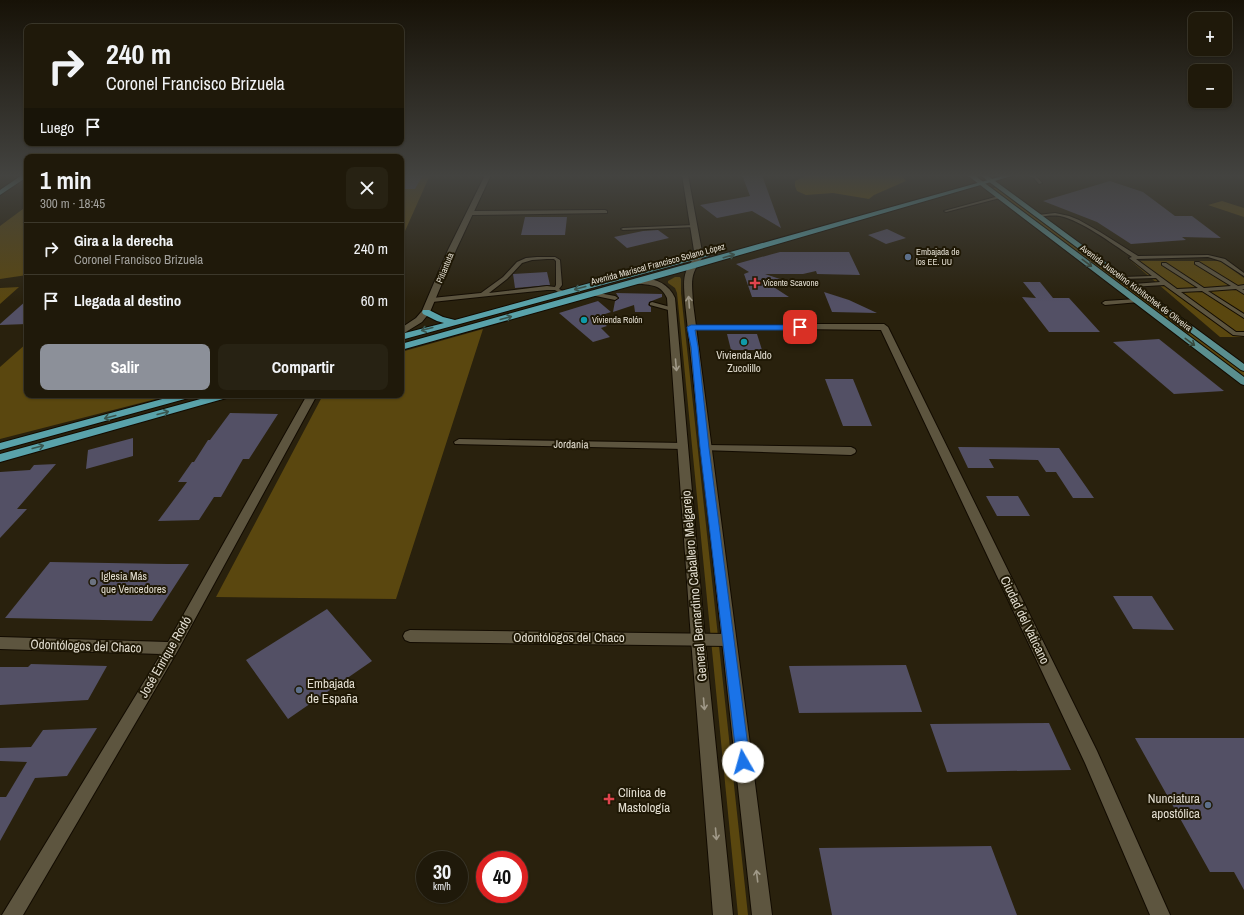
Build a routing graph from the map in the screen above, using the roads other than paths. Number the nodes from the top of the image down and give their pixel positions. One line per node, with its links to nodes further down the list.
1 (469, 218): 31 (street, Pitiantuta)
2 (693, 218): 8 (street)
3 (845, 218): 13 (highway, Avenida Mariscal Francisco Solano López, one-way to 3)
4 (845, 218): 13 (highway, Avenida Mariscal Francisco Solano López)
5 (1027, 218): 10 (main road, Avenida Juscelino Kubitschek de Oliveira)
6 (1040, 218): 11 (main road, Avenida Juscelino Kubitschek de Oliveira)
7 (1067, 218): 12 (lane)
8 (694, 226): 9 (lane); 13 (street)
9 (623, 229)
10 (1070, 250): 11 (main road); 32 (main road, Avenida Juscelino Kubitschek de Oliveira, one-way to 32)
11 (1084, 250): 18 (main road, Avenida Juscelino Kubitschek de Oliveira)
12 (1136, 258): 16 (lane); 17 (lane)
13 (695, 261): 19 (highway, Avenida Mariscal Francisco Solano López); 25 (highway, Avenida Mariscal Francisco Solano López, one-way to 25); 40 (street, General Bernardino Caballero Melgarejo, one-way to 13)
14 (1198, 263): 22 (lane)
15 (1164, 264): 24 (lane)
16 (1244, 275)
17 (1155, 277): 18 (lane); 20 (lane)
18 (1122, 278): 21 (main road, Avenida Juscelino Kubitschek de Oliveira)
19 (637, 281): 28 (highway, Avenida Mariscal Francisco Solano López); 35 (street, General Bernardino Caballero Melgarejo)
20 (1164, 283): 21 (lane); 26 (lane)
21 (1133, 286): 50 (main road, Avenida Juscelino Kubitschek de Oliveira)
22 (1236, 287): 23 (lane); 24 (lane); 27 (lane)
23 (1244, 287)
24 (1203, 289): 26 (lane); 37 (lane)
25 (559, 291): 29 (lane); 29 (lane); 38 (highway, Avenida Mariscal Francisco Solano López)
26 (1175, 291): 43 (lane)
27 (1244, 292)
28 (593, 294): 30 (lane); 39 (highway, Avenida Mariscal Francisco Solano López, one-way to 28)
29 (482, 295): 31 (lane)
30 (615, 298)
31 (432, 300): 36 (street, Pitiantuta)
32 (1137, 301): 33 (lane); 51 (main road, Avenida Juscelino Kubitschek de Oliveira, one-way to 51)
33 (1106, 303)
34 (652, 304): 35 (lane)
35 (672, 309): 48 (street, General Bernardino Caballero Melgarejo)
36 (426, 312): 38 (highway); 42 (street, Pitiantuta)
37 (1244, 316)
38 (453, 322): 39 (highway); 45 (highway, Avenida Mariscal Francisco Solano López, one-way to 45)
39 (481, 324): 47 (highway, Avenida Mariscal Francisco Solano López)
40 (691, 327): 41 (lane); 49 (street, General Bernardino Caballero Melgarejo)
41 (800, 327): 69 (street, Ciudad del Vaticano)
42 (404, 330)
43 (1235, 334): 44 (lane); 46 (lane)
44 (1244, 334)
45 (404, 335)
46 (1244, 341)
47 (404, 346)
48 (675, 347): 49 (street); 56 (street, General Bernardino Caballero Melgarejo, one-way to 56)
49 (695, 347): 58 (street, General Bernardino Caballero Melgarejo)
50 (1244, 368)
51 (1244, 382)
52 (177, 398): 57 (highway, one-way to 57)
53 (215, 398): 60 (highway, one-way to 53)
54 (310, 398): 65 (street, José Enrique Rodó)
55 (459, 442): 56 (street, Jordania)
56 (683, 446): 62 (street, General Bernardino Caballero Melgarejo)
57 (0, 447)
58 (705, 448): 59 (street); 63 (street, General Bernardino Caballero Melgarejo)
59 (851, 451)
60 (0, 458)
61 (410, 636): 62 (street, Odontólogos del Chaco)
62 (698, 638): 63 (street, Odontólogos del Chaco); 67 (street, General Bernardino Caballero Melgarejo, one-way to 67)
63 (728, 640): 68 (street, General Bernardino Caballero Melgarejo, one-way to 63)
64 (0, 643): 65 (street, Odontólogos del Chaco)
65 (172, 648): 66 (street, José Enrique Rodó)
66 (12, 915)
67 (723, 915)
68 (762, 915)
69 (1160, 915)

